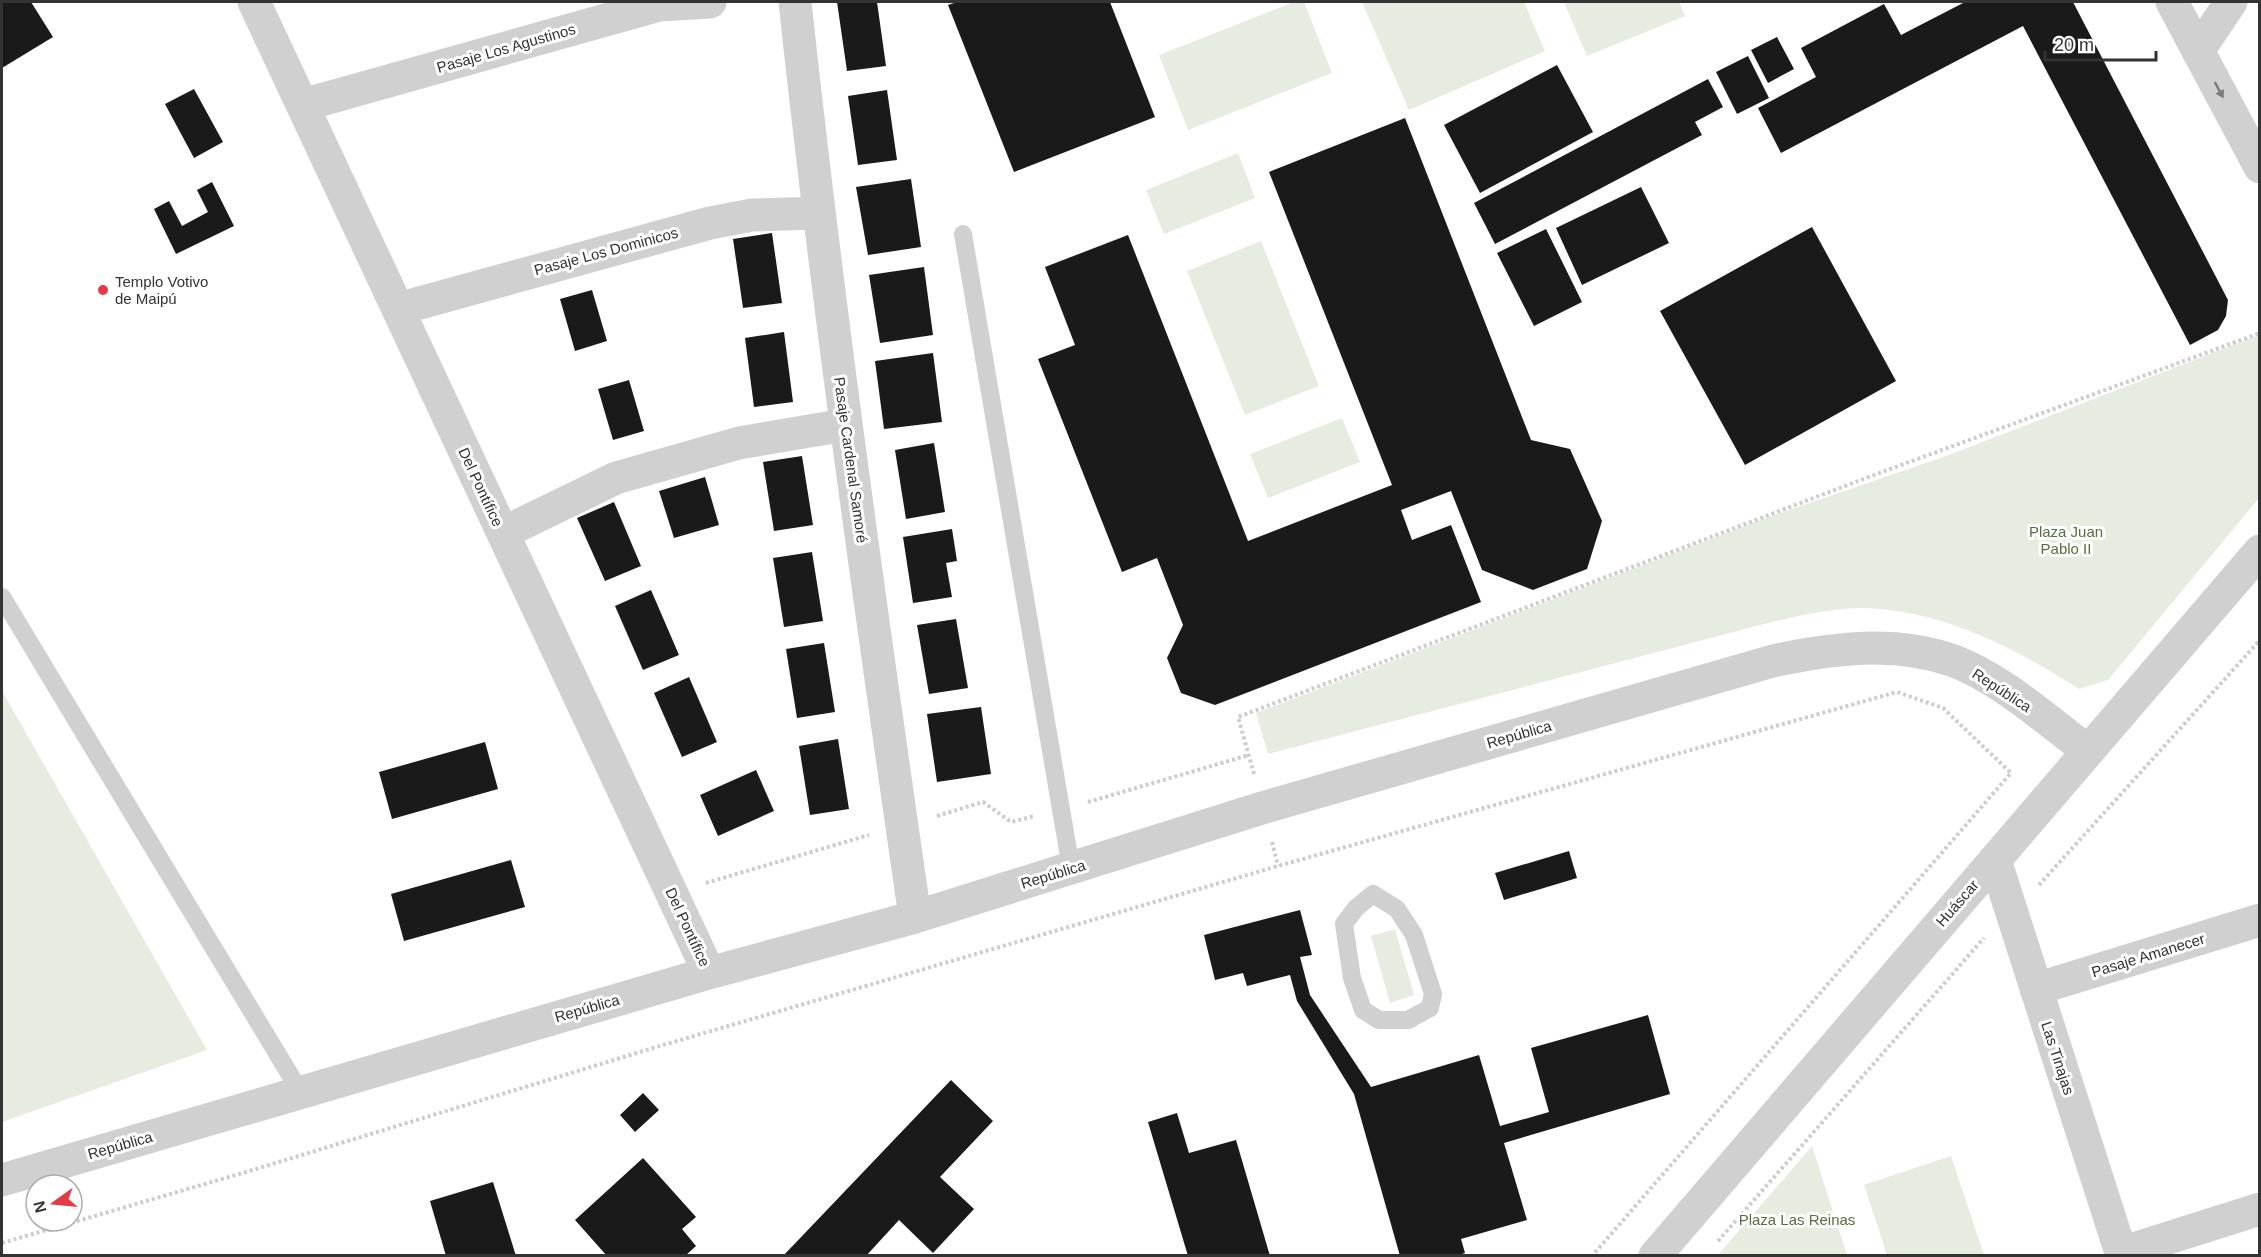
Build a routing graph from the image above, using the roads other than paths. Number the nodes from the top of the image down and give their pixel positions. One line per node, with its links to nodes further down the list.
1 (254, 2): 7 (street, Del Pontífice)
2 (710, 2): 7 (street, Pasaje Los Agustinos)
3 (795, 2): 9 (street, Pasaje Cardenal Samoré)
4 (2172, 2): 6 (street)
5 (2231, 2): 6 (street)
6 (2198, 51): 8 (street, one-way to 8)
7 (303, 105): 11 (street, Del Pontífice)
8 (2259, 167)
9 (818, 213): 11 (street, Pasaje Los Dominicos); 12 (street, Pasaje Cardenal Samoré)
10 (963, 234): 18 (lane)
11 (398, 309): 13 (street, Del Pontífice)
12 (845, 425): 13 (street); 20 (street, Pasaje Cardenal Samoré)
13 (503, 532): 22 (street, Del Pontífice)
14 (2259, 551): 16 (street, Huáscar)
15 (2, 597): 24 (lane)
16 (2088, 751): 17 (street, Huáscar); 18 (street, República)
17 (1995, 860): 23 (street, Las Tinajas); 28 (street, Huáscar)
18 (1071, 868): 20 (street, República)
19 (1373, 894): 19 (lane)
20 (915, 917): 22 (street, República)
21 (2259, 920): 23 (street, Pasaje Amanecer)
22 (709, 973): 24 (street, República)
23 (2036, 989): 27 (street, Las Tinajas)
24 (300, 1093): 25 (street, República)
25 (2, 1180)
26 (2259, 1209): 27 (street)
27 (2121, 1254)
28 (1655, 1256)

